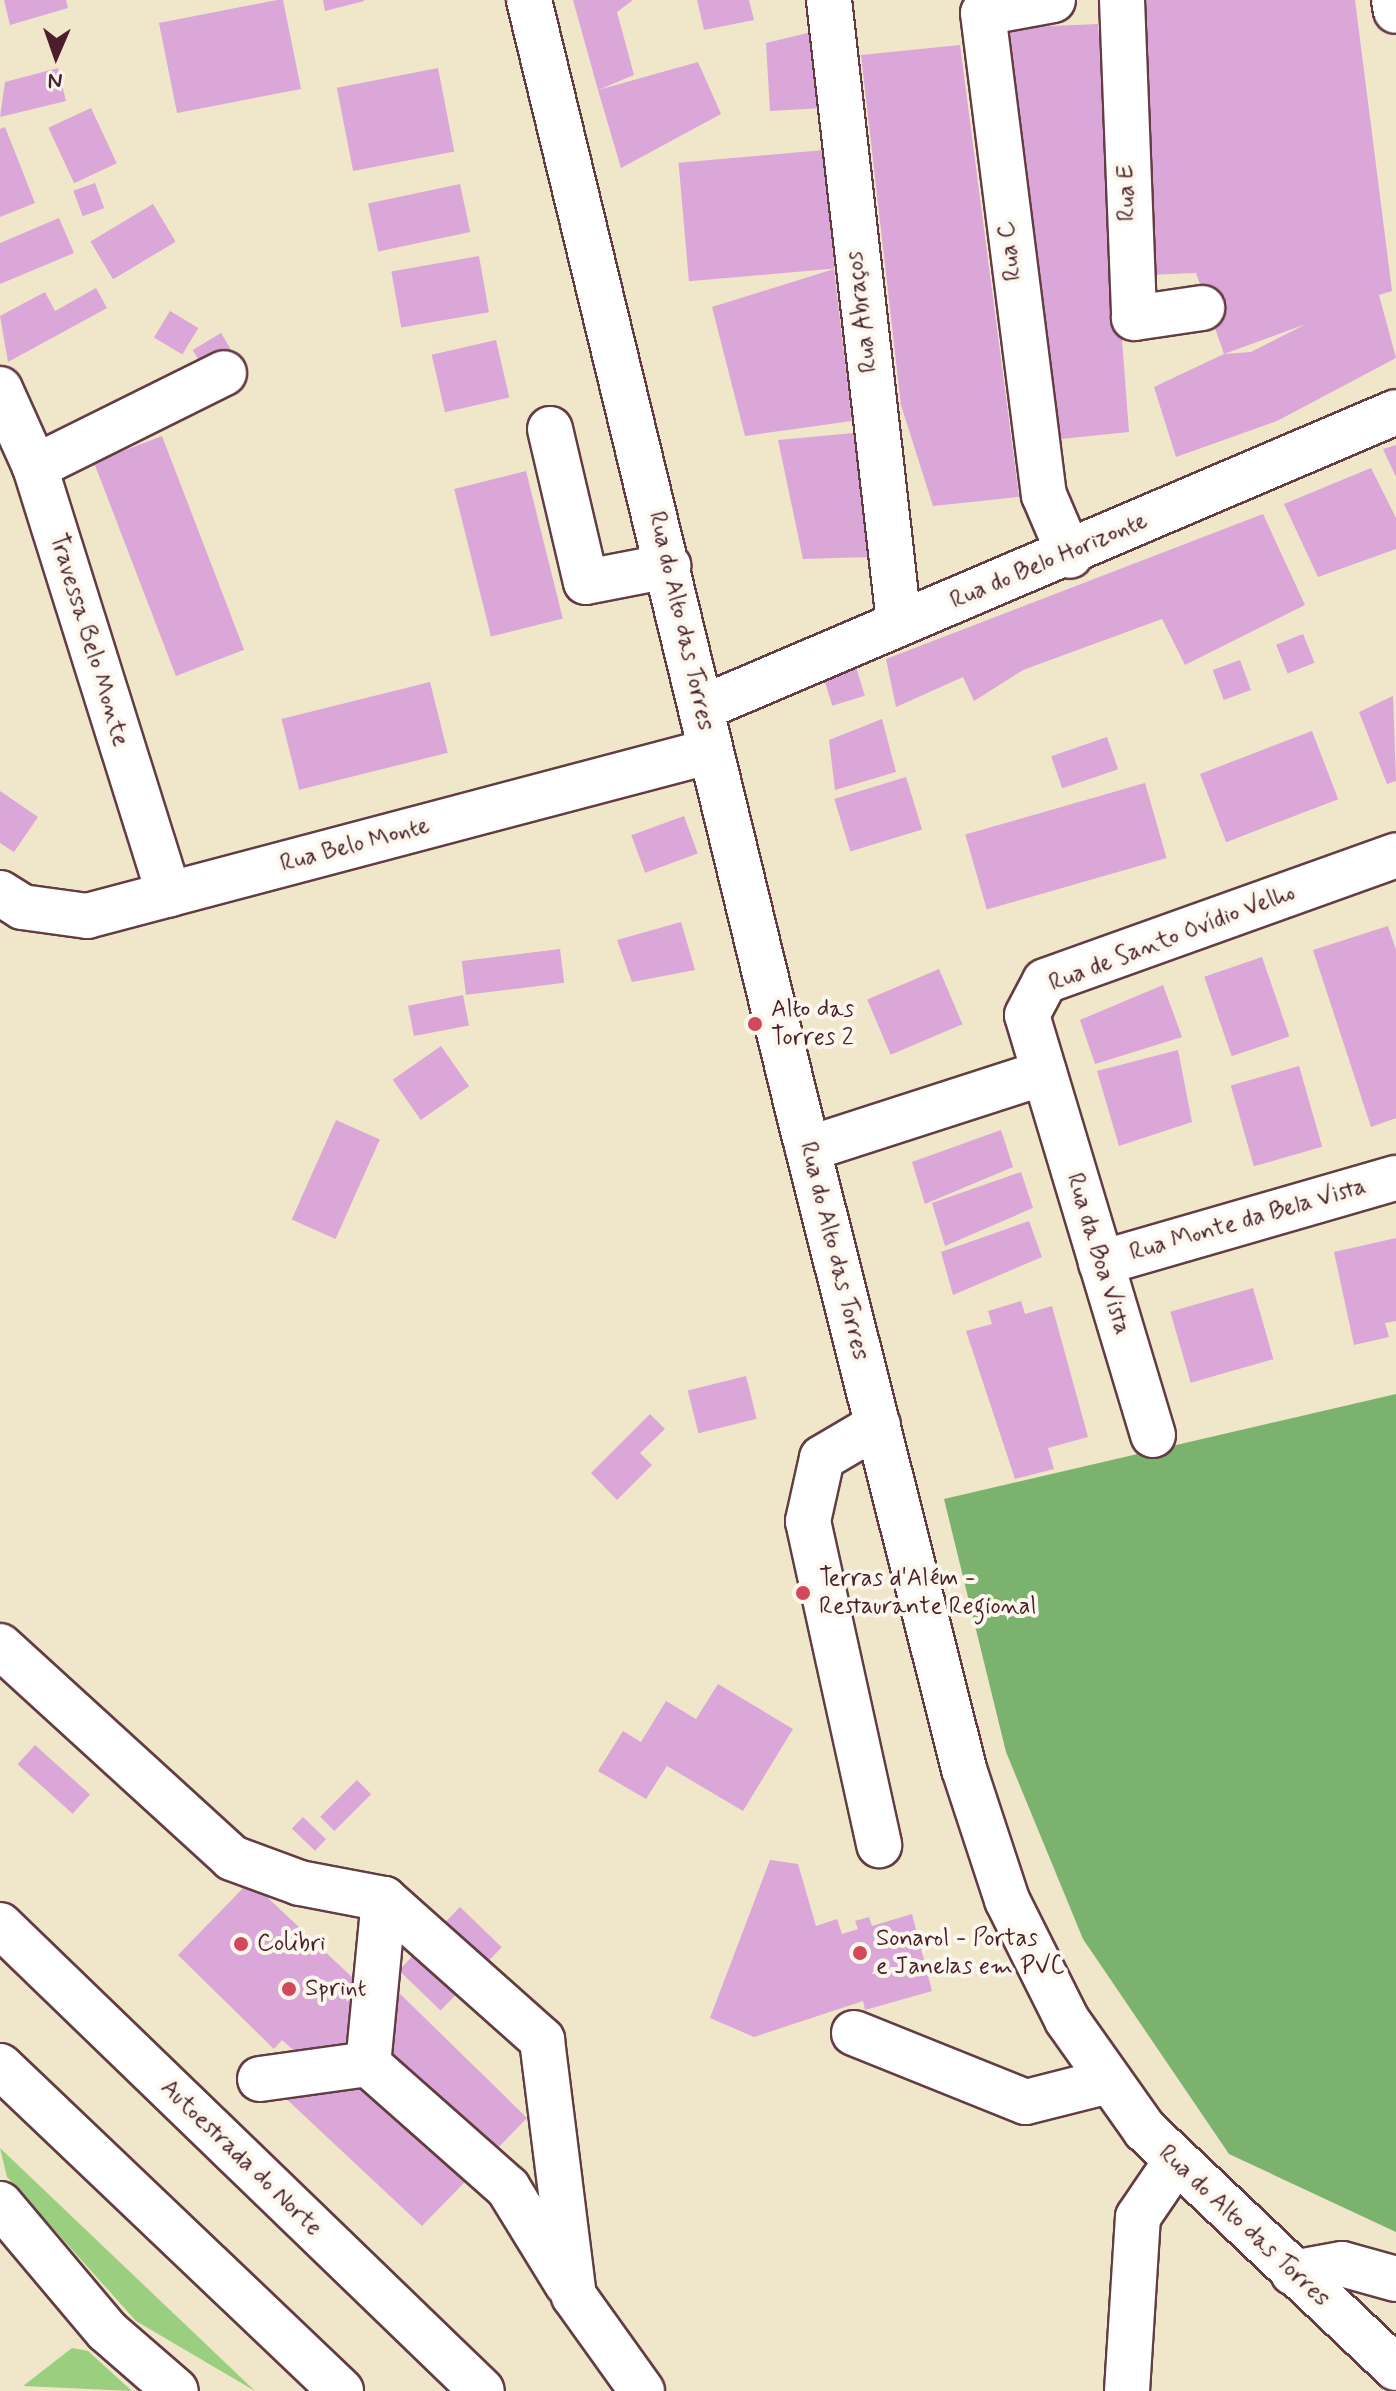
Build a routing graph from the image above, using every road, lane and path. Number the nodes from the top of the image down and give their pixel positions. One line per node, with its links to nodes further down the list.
1 (529, 0): 14 (main road, Rua do Alto das Torres)
2 (829, 0): 15 (main road, Rua Abraços)
3 (1053, 0): 13 (main road, Rua C)
4 (1122, 0): 7 (main road, Rua E)
5 (1394, 0): 6 (main road)
6 (1396, 11)
7 (1202, 308)
8 (224, 373): 12 (main road)
9 (0, 389): 12 (main road, Travessa Belo Monte)
10 (1396, 412): 13 (main road, Rua do Belo Horizonte)
11 (550, 429): 14 (main road)
12 (35, 467): 20 (main road, Travessa Belo Monte)
13 (1070, 556): 15 (main road, Rua do Belo Horizonte)
14 (668, 566): 16 (main road, Rua do Alto das Torres)
15 (899, 623): 16 (main road, Rua do Belo Horizonte)
16 (702, 708): 17 (main road, Rua do Alto das Torres)
17 (711, 751): 20 (main road, Rua Belo Monte); 22 (main road, Rua do Alto das Torres)
18 (1396, 855): 21 (main road, Rua de Santo Ovídio Velho)
19 (0, 893): 20 (main road, Rua Belo Monte)
20 (169, 895)
21 (1044, 1073): 22 (main road); 24 (main road, Rua da Boa Vista)
22 (808, 1149): 25 (main road, Rua do Alto das Torres)
23 (1396, 1178): 24 (main road, Rua Monte da Bela Vista)
24 (1101, 1263): 26 (main road, Rua da Boa Vista)
25 (878, 1425): 28 (main road); 35 (main road, Rua do Alto das Torres)
26 (1153, 1435)
27 (0, 1646): 29 (main road)
28 (879, 1845)
29 (384, 1899): 32 (main road); 40 (main road)
30 (0, 1925): 44 (main road, Autoestrada do Norte)
31 (854, 2033): 35 (main road)
32 (368, 2064): 34 (main road); 40 (main road)
33 (0, 2066): 43 (main road)
34 (260, 2079)
35 (1109, 2081): 36 (main road, Rua do Alto das Torres)
36 (1174, 2164): 38 (main road, Rua do Alto das Torres); 46 (main road)
37 (0, 2204): 42 (main road)
38 (1293, 2273): 39 (main road); 41 (main road, Rua do Alto das Torres)
39 (1396, 2279)
40 (574, 2296): 45 (main road)
41 (1396, 2368)
42 (176, 2391)
43 (341, 2391)
44 (482, 2391)
45 (642, 2391)
46 (1127, 2391)

